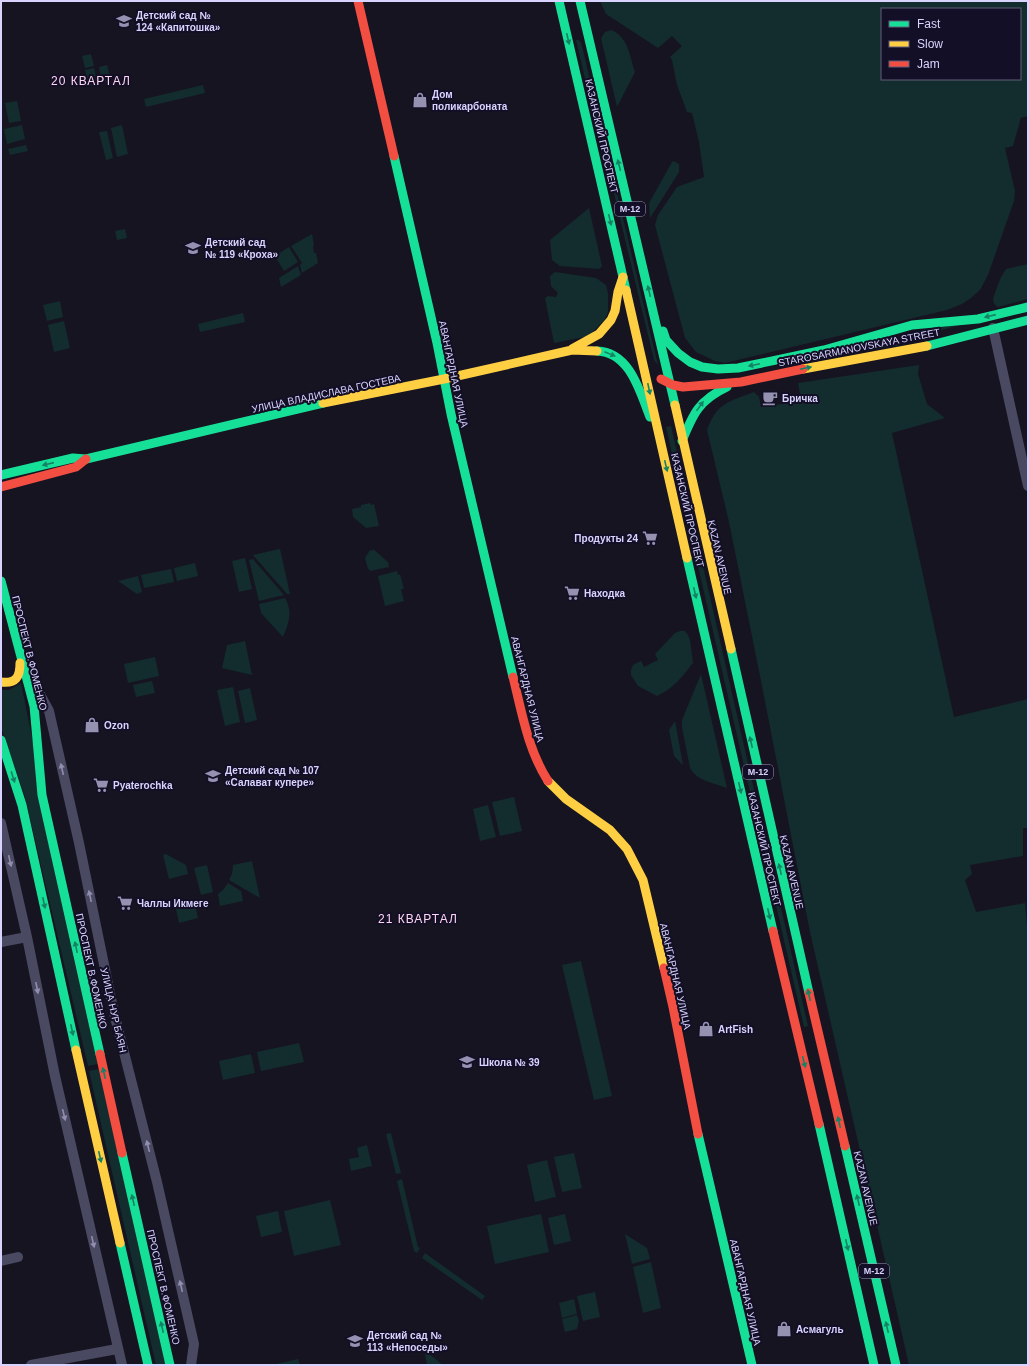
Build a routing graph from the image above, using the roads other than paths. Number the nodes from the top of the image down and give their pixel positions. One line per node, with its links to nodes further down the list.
1 (358, 1): 13 (main road, АВАНГАРДНАЯ УЛИЦА)
2 (559, 1): 4 (main road, КАЗАНСКИЙ ПРОСПЕКТ / М-12, one-way to 4)
3 (580, 1): 5 (main road, КАЗАНСКИЙ ПРОСПЕКТ / М-12, one-way to 3)
4 (623, 277): 10 (main road, КАЗАНСКИЙ ПРОСПЕКТ / М-12); 12 (main road, УЛИЦА ВЛАДИСЛАВА ГОСТЕВА)
5 (653, 307): 8 (main road, STAROSARMANOVSKAYA STREET, one-way to 5); 15 (main road, КАЗАНСКИЙ ПРОСПЕКТ / М-12)
6 (1028, 307): 8 (main road, STAROSARMANOVSKAYA STREET, one-way to 8)
7 (1028, 320): 9 (main road, STAROSARMANOVSKAYA STREET)
8 (912, 325): 11 (main road)
9 (994, 328): 11 (main road, STAROSARMANOVSKAYA STREET); 20 (street)
10 (637, 337): 15 (main road); 16 (main road, КАЗАНСКИЙ ПРОСПЕКТ / М-12, one-way to 16)
11 (917, 348): 14 (main road, STAROSARMANOVSKAYA STREET, one-way to 11)
12 (572, 350): 13 (main road, УЛИЦА ВЛАДИСЛАВА ГОСТЕВА); 16 (main road, УЛИЦА ВЛАДИСЛАВА ГОСТЕВА, one-way to 16)
13 (444, 379): 18 (main road, УЛИЦА ВЛАДИСЛАВА ГОСТЕВА); 39 (main road, АВАНГАРДНАЯ УЛИЦА)
14 (741, 382): 15 (main road); 17 (main road, one-way to 14)
15 (670, 384): 17 (main road, KAZAN AVENUE / М-12)
16 (659, 435): 30 (main road, КАЗАНСКИЙ ПРОСПЕКТ / М-12, one-way to 30)
17 (682, 441): 29 (main road, KAZAN AVENUE / М-12, one-way to 17)
18 (86, 459): 19 (main road, УЛИЦА ВЛАДИСЛАВА ГОСТЕВА, one-way to 19); 21 (main road, УЛИЦА ВЛАДИСЛАВА ГОСТЕВА)
19 (1, 475)
20 (1028, 486)
21 (1, 487)
22 (1, 581): 23 (main road, ПРОСПЕКТ В.ФОМЕНКО)
23 (20, 659): 24 (main road); 37 (main road, ПРОСПЕКТ В.ФОМЕНКО, one-way to 23); 38 (street, УЛИЦА НУР БАЯН, one-way to 23)
24 (1, 682)
25 (1, 740): 36 (main road, one-way to 36)
26 (1, 823): 27 (street, one-way to 27)
27 (27, 937): 28 (street); 33 (street, one-way to 33)
28 (1, 942)
29 (815, 1020): 30 (main road); 41 (main road, KAZAN AVENUE / М-12, one-way to 29)
30 (795, 1024): 40 (main road, М-12, one-way to 40)
31 (18, 1257): 32 (street)
32 (1, 1261)
33 (117, 1349): 34 (street); 35 (street)
34 (31, 1365)
35 (122, 1365)
36 (148, 1365)
37 (170, 1365)
38 (191, 1365)
39 (752, 1365)
40 (874, 1365)
41 (896, 1365)

